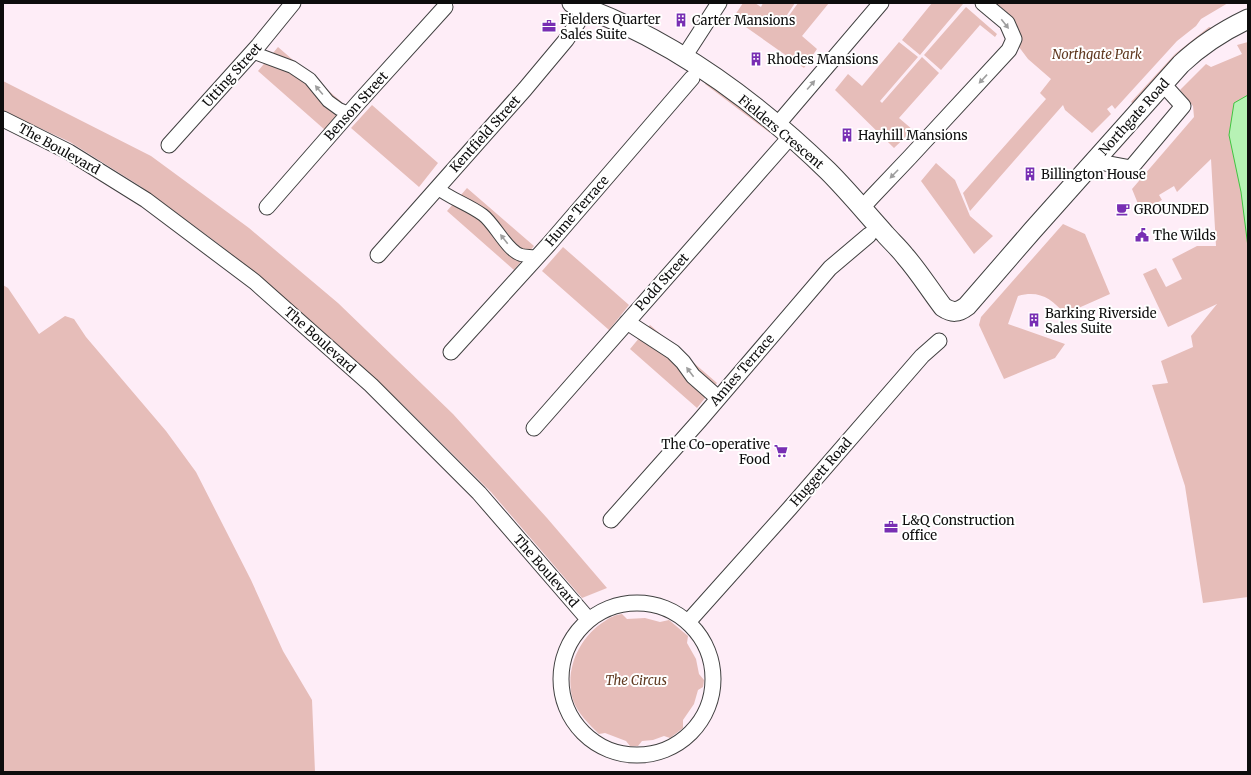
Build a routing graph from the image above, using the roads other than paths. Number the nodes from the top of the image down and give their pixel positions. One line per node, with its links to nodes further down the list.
1 (293, 3): 8 (street, Utting Street)
2 (719, 3): 9 (street, Hume Terrace)
3 (881, 3): 13 (street, Podd Street, one-way to 3)
4 (983, 3): 17 (street, one-way to 17)
5 (580, 4): 9 (street, Fielders Crescent); 16 (street, Kentfield Street)
6 (446, 7): 11 (street, Benson Street)
7 (1248, 19): 10 (street, Northgate Road)
8 (252, 52): 11 (street, one-way to 8); 14 (street, Utting Street)
9 (692, 62): 13 (street, Fielders Crescent); 21 (street, Hume Terrace)
10 (1163, 84): 15 (street, Northgate Road); 15 (street)
11 (349, 113): 18 (street, Benson Street)
12 (3, 119): 29 (street, The Boulevard)
13 (784, 125): 17 (street, Fielders Crescent); 23 (street, Podd Street)
14 (170, 145)
15 (1094, 161): 22 (street, Northgate Road)
16 (437, 188): 20 (street, Kentfield Street); 21 (street, one-way to 16)
17 (867, 203): 19 (street, Fielders Crescent)
18 (267, 207)
19 (874, 231): 22 (street, Fielders Crescent); 26 (street, Amies Terrace)
20 (378, 255)
21 (537, 256): 25 (street, Hume Terrace)
22 (950, 311)
23 (627, 322): 26 (street, one-way to 23); 27 (street, Podd Street)
24 (939, 341): 30 (street, Huggett Road)
25 (451, 352)
26 (718, 398): 28 (street, Amies Terrace)
27 (534, 428)
28 (611, 520)
29 (588, 619): 30 (street); 30 (street)
30 (688, 622)

